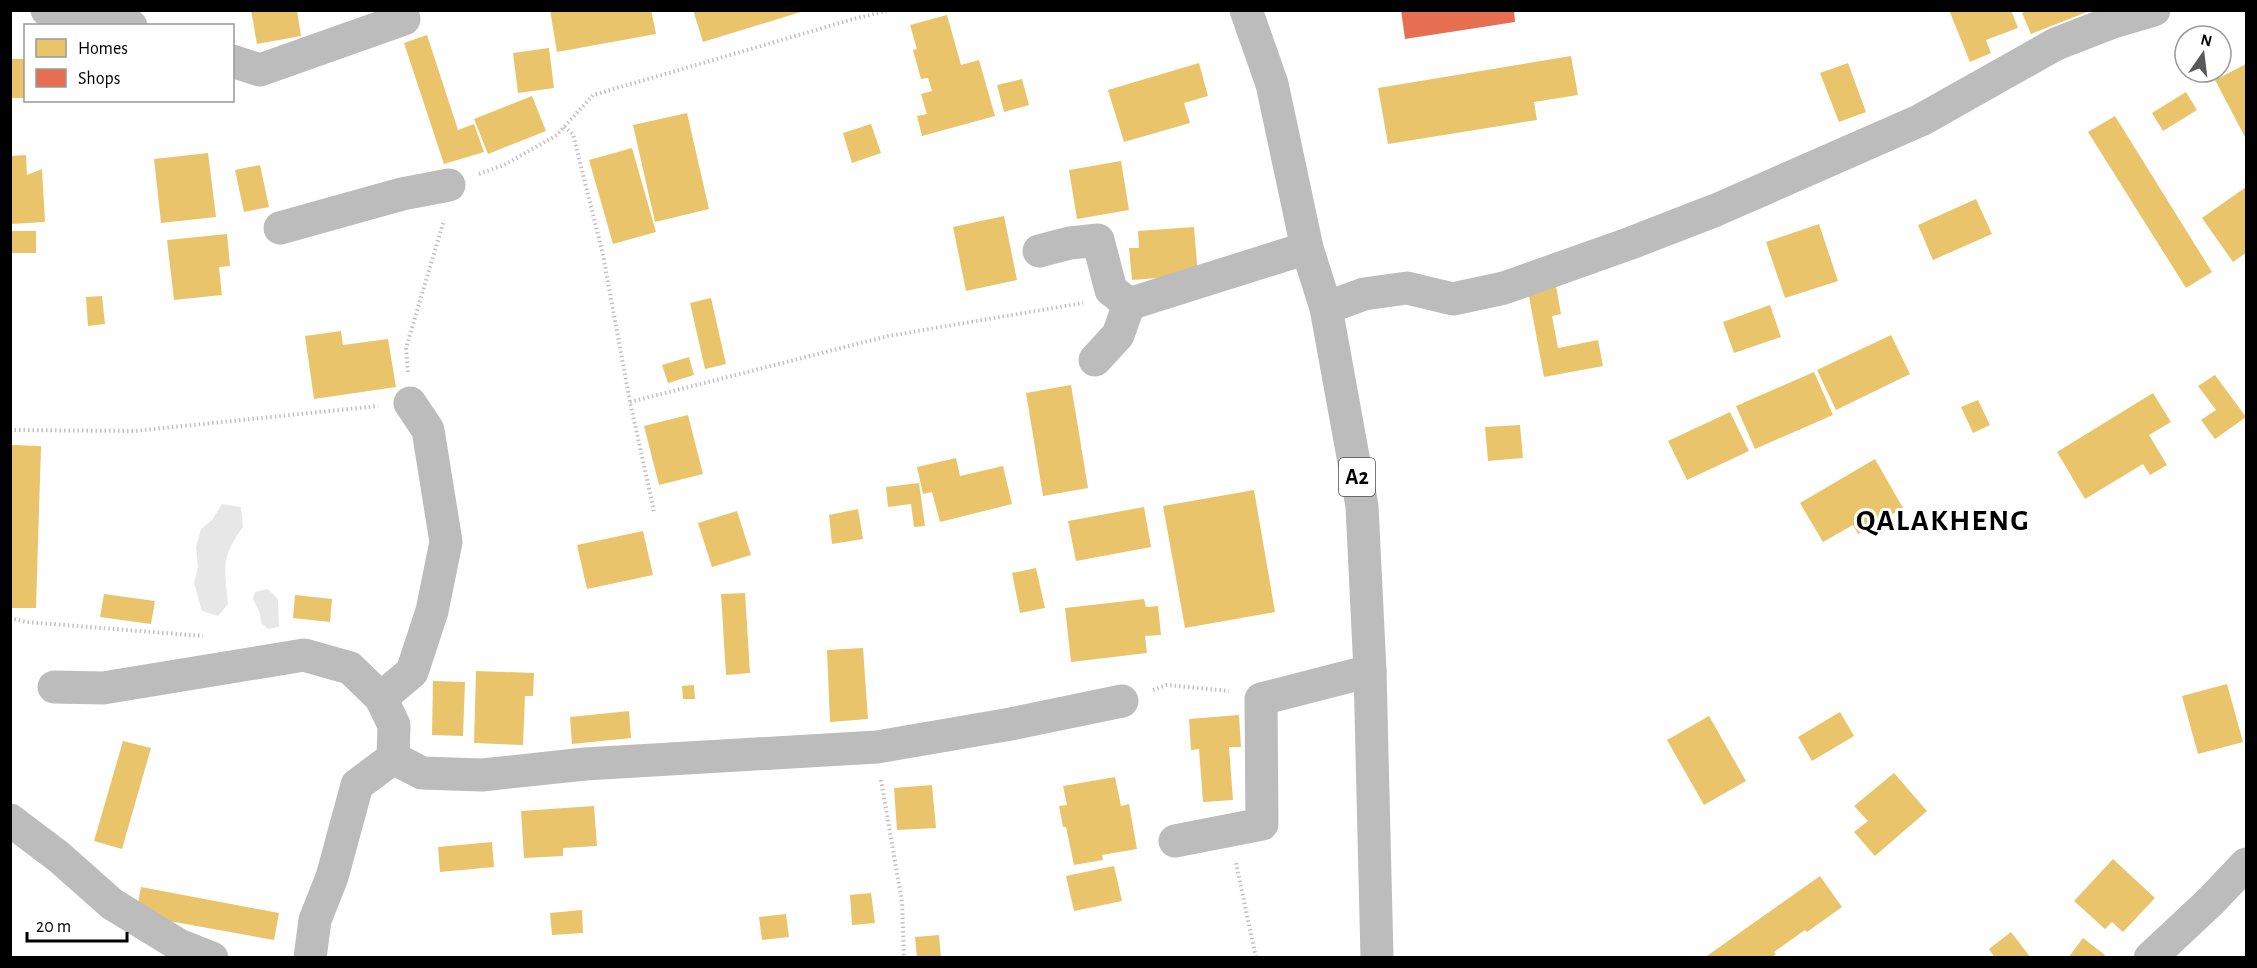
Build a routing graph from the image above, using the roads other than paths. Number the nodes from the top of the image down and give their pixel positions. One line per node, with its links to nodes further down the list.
1 (48, 10): 6 (street)
2 (1246, 10): 10 (street, A2)
3 (2154, 10): 4 (street)
4 (2108, 17): 13 (street)
5 (404, 19): 7 (street)
6 (121, 24)
7 (234, 62)
8 (449, 185): 9 (street)
9 (280, 228)
10 (1306, 248): 12 (street); 13 (street, A2)
11 (1039, 251): 12 (street)
12 (1120, 297): 14 (street)
13 (1326, 308): 16 (street, A2)
14 (1095, 360)
15 (411, 403): 18 (street)
16 (1370, 671): 22 (street); 26 (street, A2)
17 (54, 687): 18 (street)
18 (381, 698): 20 (street)
19 (1122, 701): 20 (street)
20 (393, 758): 25 (street)
21 (10, 820): 24 (street)
22 (1175, 841)
23 (2247, 864): 27 (street)
24 (212, 957)
25 (310, 957)
26 (1377, 957)
27 (2150, 957)

